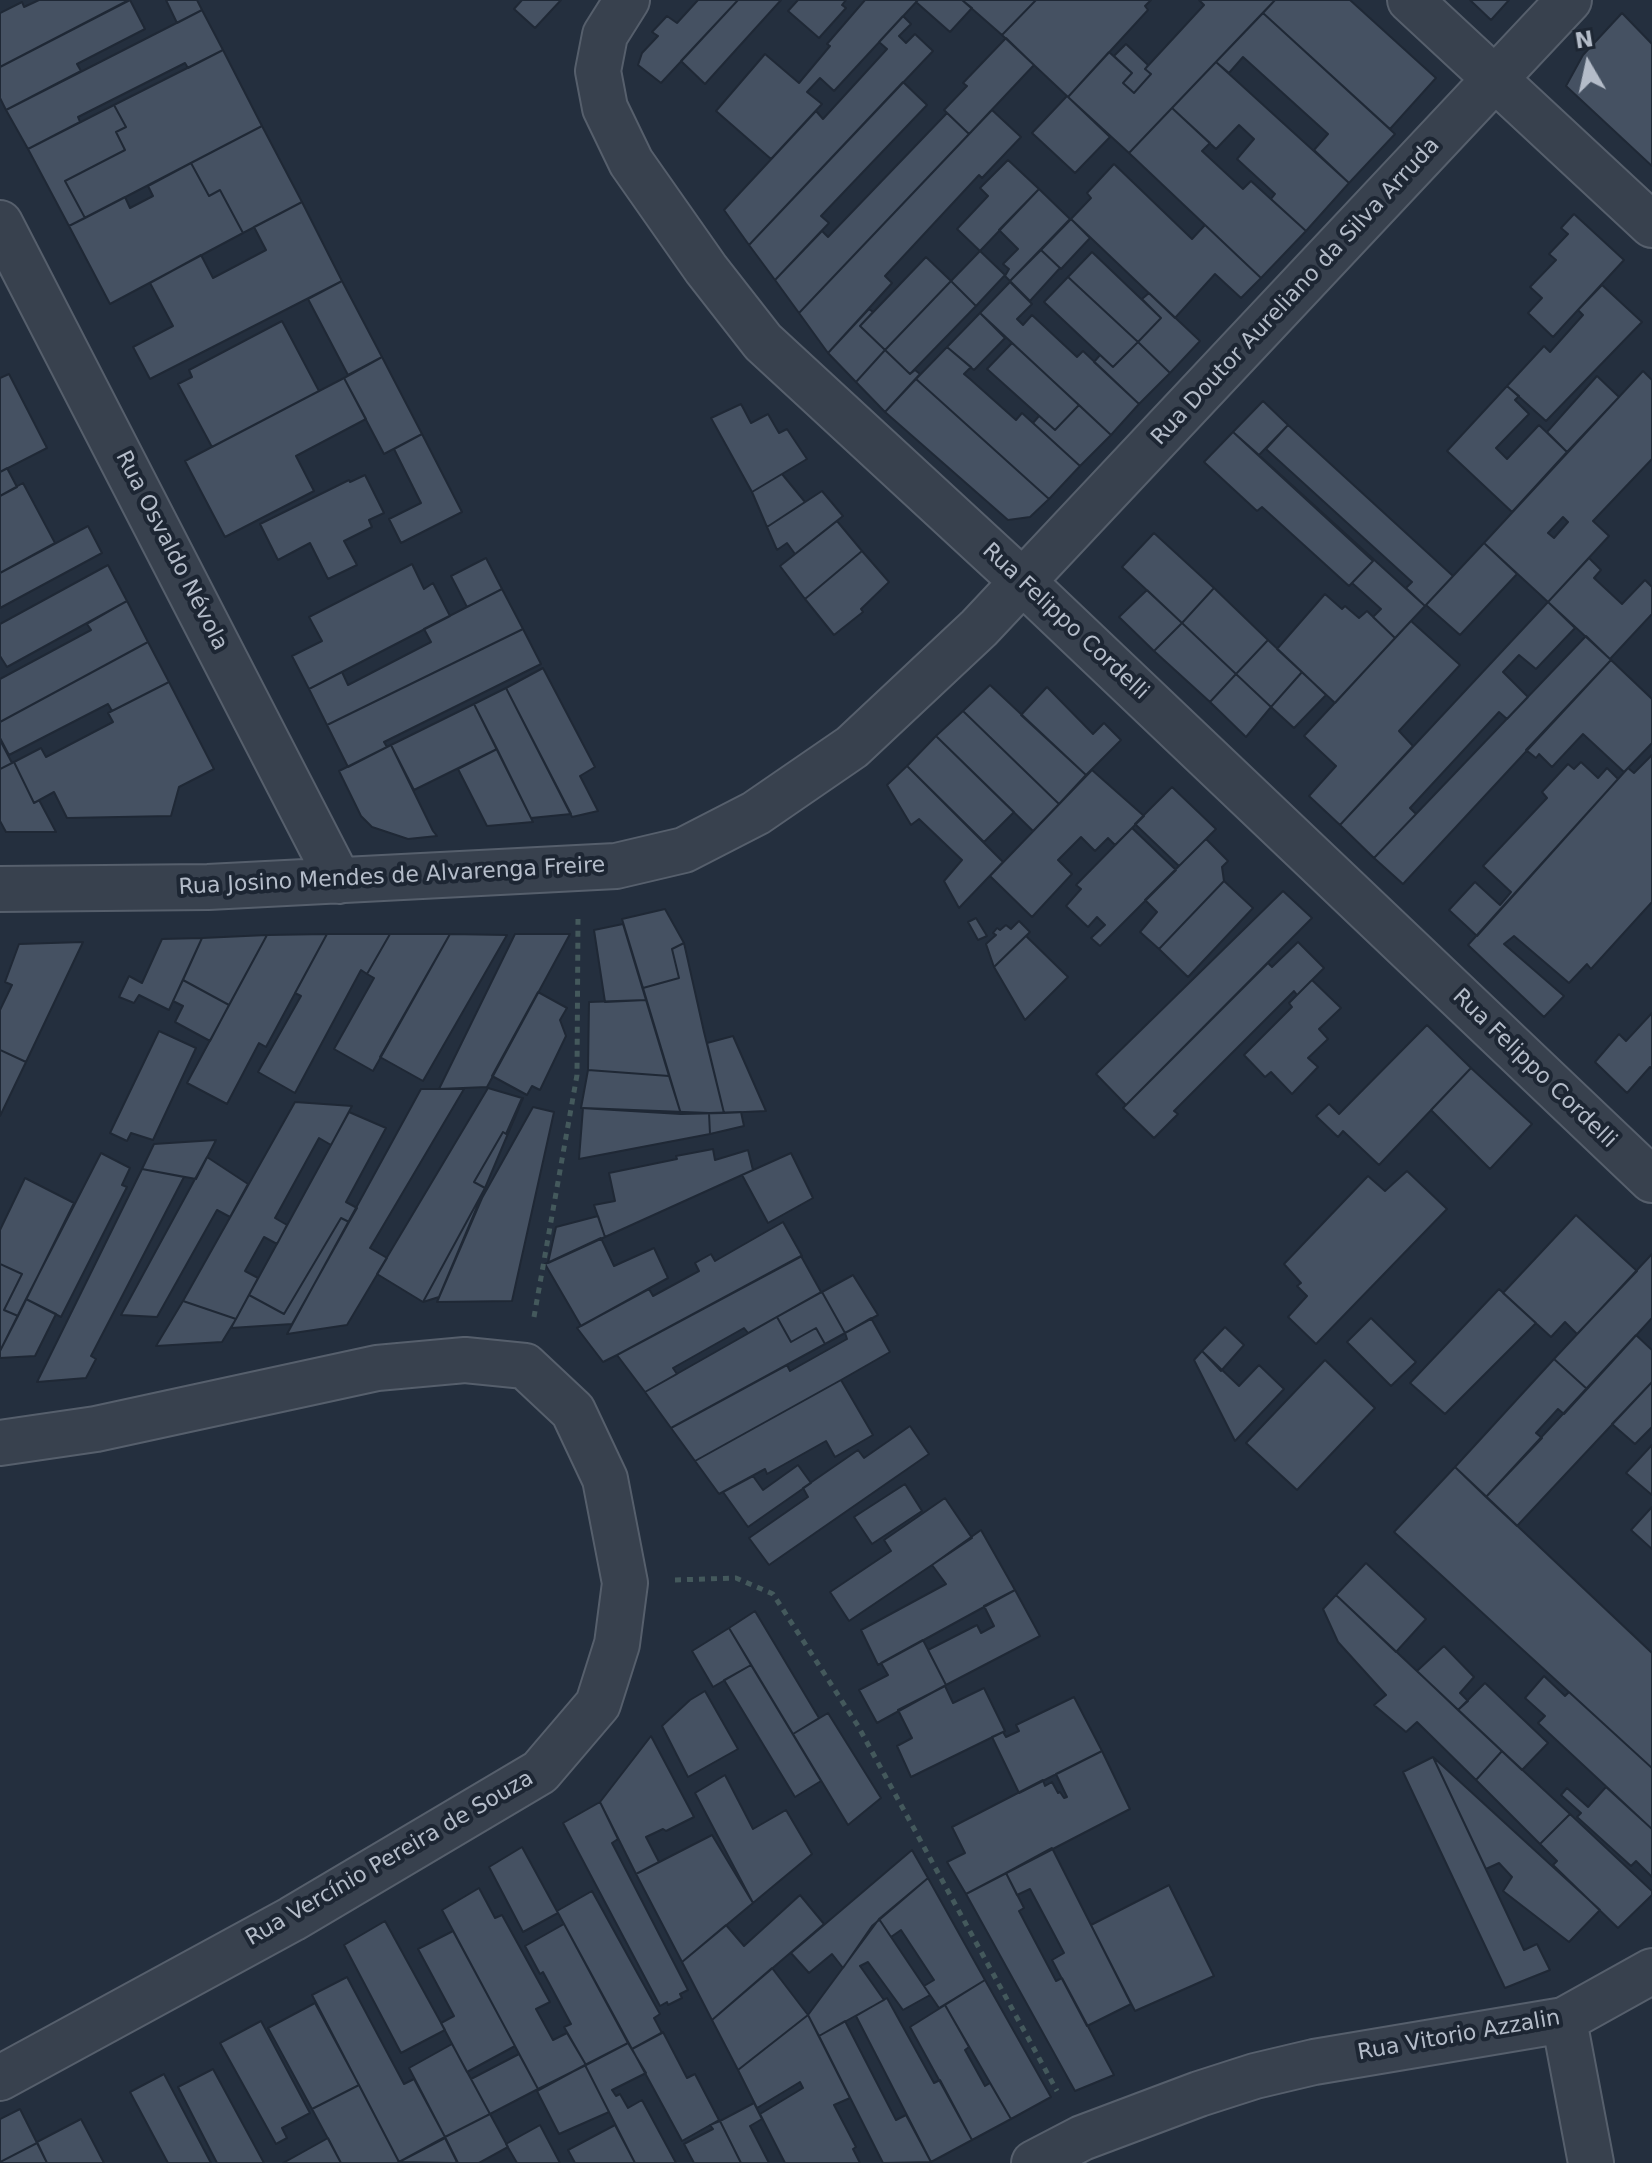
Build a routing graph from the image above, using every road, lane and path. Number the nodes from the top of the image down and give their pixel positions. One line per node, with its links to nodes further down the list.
1 (627, 0): 7 (street, Rua Felippo Cordelli)
2 (1410, 0): 4 (street)
3 (1569, 0): 4 (street, Rua Doutor Aureliano da Silva Arruda)
4 (1496, 79): 6 (street); 7 (street, Rua Doutor Aureliano da Silva Arruda)
5 (0, 223): 9 (street, Rua Osvaldo Névola)
6 (1652, 225)
7 (1023, 582): 8 (street, Rua Josino Mendes de Alvarenga Freire); 11 (street, Rua Felippo Cordelli)
8 (579, 869): 9 (street, Rua Josino Mendes de Alvarenga Freire); 12 (path)
9 (339, 881): 10 (street, Rua Josino Mendes de Alvarenga Freire)
10 (0, 889)
11 (1652, 1180)
12 (525, 1366): 13 (street); 14 (street, Rua Vercínio Pereira de Souza)
13 (0, 1443)
14 (625, 1583): 17 (street, Rua Vercínio Pereira de Souza); 18 (path)
15 (1651, 1973): 16 (street, Rua Vitorio Azzalin)
16 (1564, 2020): 18 (street, Rua Vitorio Azzalin); 20 (street)
17 (0, 2078)
18 (1082, 2138): 19 (street, Rua Vitorio Azzalin)
19 (1034, 2163)
20 (1591, 2163)

